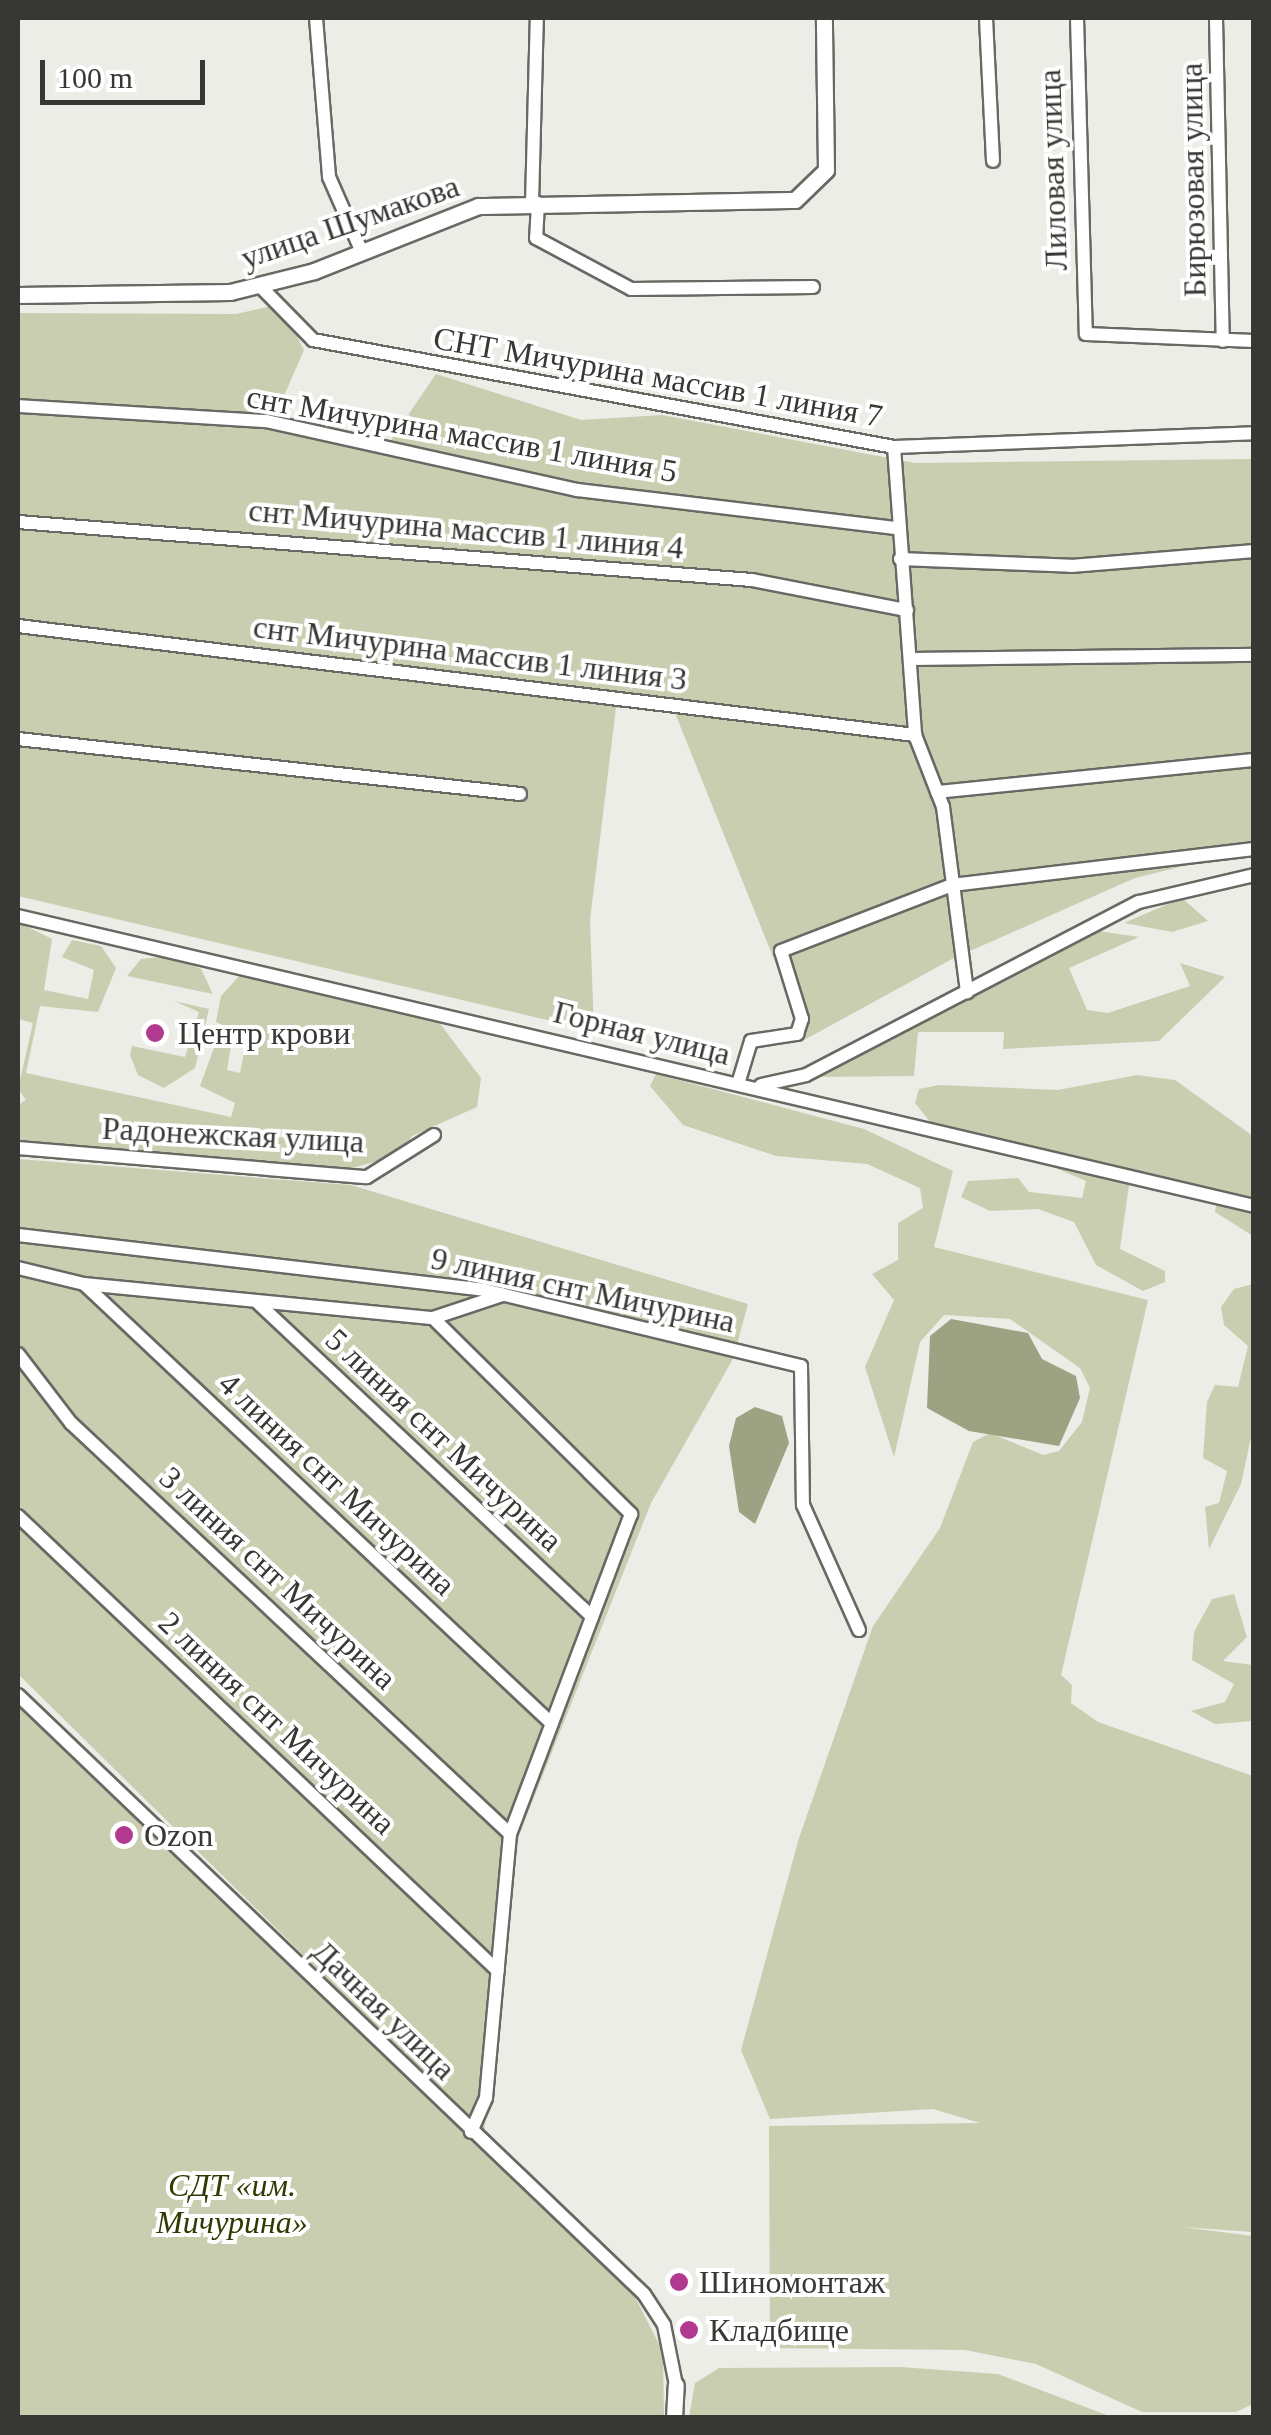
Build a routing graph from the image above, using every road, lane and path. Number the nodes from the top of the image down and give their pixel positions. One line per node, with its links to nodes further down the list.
1 (316, 18): 9 (street)
2 (537, 18): 8 (street)
3 (824, 18): 8 (street, улица Шумакова)
4 (986, 18): 7 (street)
5 (1076, 18): 13 (street, Лиловая улица)
6 (1216, 18): 13 (street, Бирюзовая улица)
7 (993, 161)
8 (535, 203): 9 (street, улица Шумакова); 11 (street)
9 (362, 252): 10 (street, улица Шумакова)
10 (259, 285): 12 (street, улица Шумакова); 17 (street, СНТ Мичурина массив 1 линия 7)
11 (813, 287)
12 (18, 295)
13 (1223, 341): 14 (street)
14 (1254, 341)
15 (18, 406): 19 (street, снт Мичурина массив 1 линия 5)
16 (1254, 432): 17 (street, СНТ Мичурина массив 1 линия 7)
17 (894, 447): 19 (street)
18 (18, 522): 22 (street, снт Мичурина массив 1 линия 4)
19 (896, 528): 21 (street)
20 (1254, 551): 21 (street)
21 (900, 560): 22 (street)
22 (907, 610): 25 (street)
23 (18, 626): 26 (street, снт Мичурина массив 1 линия 3)
24 (1254, 655): 25 (street)
25 (916, 659): 26 (street)
26 (915, 735): 29 (street)
27 (18, 739): 30 (street)
28 (1254, 760): 29 (street)
29 (937, 792): 33 (street)
30 (520, 794)
31 (1254, 848): 33 (street)
32 (1254, 875): 35 (street)
33 (952, 885): 35 (street); 36 (street)
34 (18, 916): 36 (street, Горная улица)
35 (967, 992): 36 (street)
36 (738, 1084): 39 (street, Горная улица)
37 (434, 1135): 38 (street, Радонежская улица)
38 (18, 1148)
39 (1254, 1206)
40 (18, 1235): 43 (street, 9 линия снт Мичурина)
41 (18, 1268): 42 (street)
42 (84, 1284): 44 (street); 51 (street, 4 линия снт Мичурина)
43 (504, 1294): 45 (street); 49 (street, 9 линия снт Мичурина)
44 (258, 1303): 45 (street); 48 (street, 5 линия снт Мичурина)
45 (433, 1318): 48 (street)
46 (18, 1354): 52 (street, 3 линия снт Мичурина)
47 (18, 1516): 53 (street, 2 линия снт Мичурина)
48 (592, 1617): 51 (street)
49 (860, 1630)
50 (18, 1695): 54 (street, Дачная улица)
51 (552, 1724): 52 (street)
52 (510, 1834): 53 (street)
53 (498, 1971): 54 (street)
54 (472, 2132): 55 (street, Дачная улица)
55 (676, 2385): 56 (street)
56 (674, 2418)

